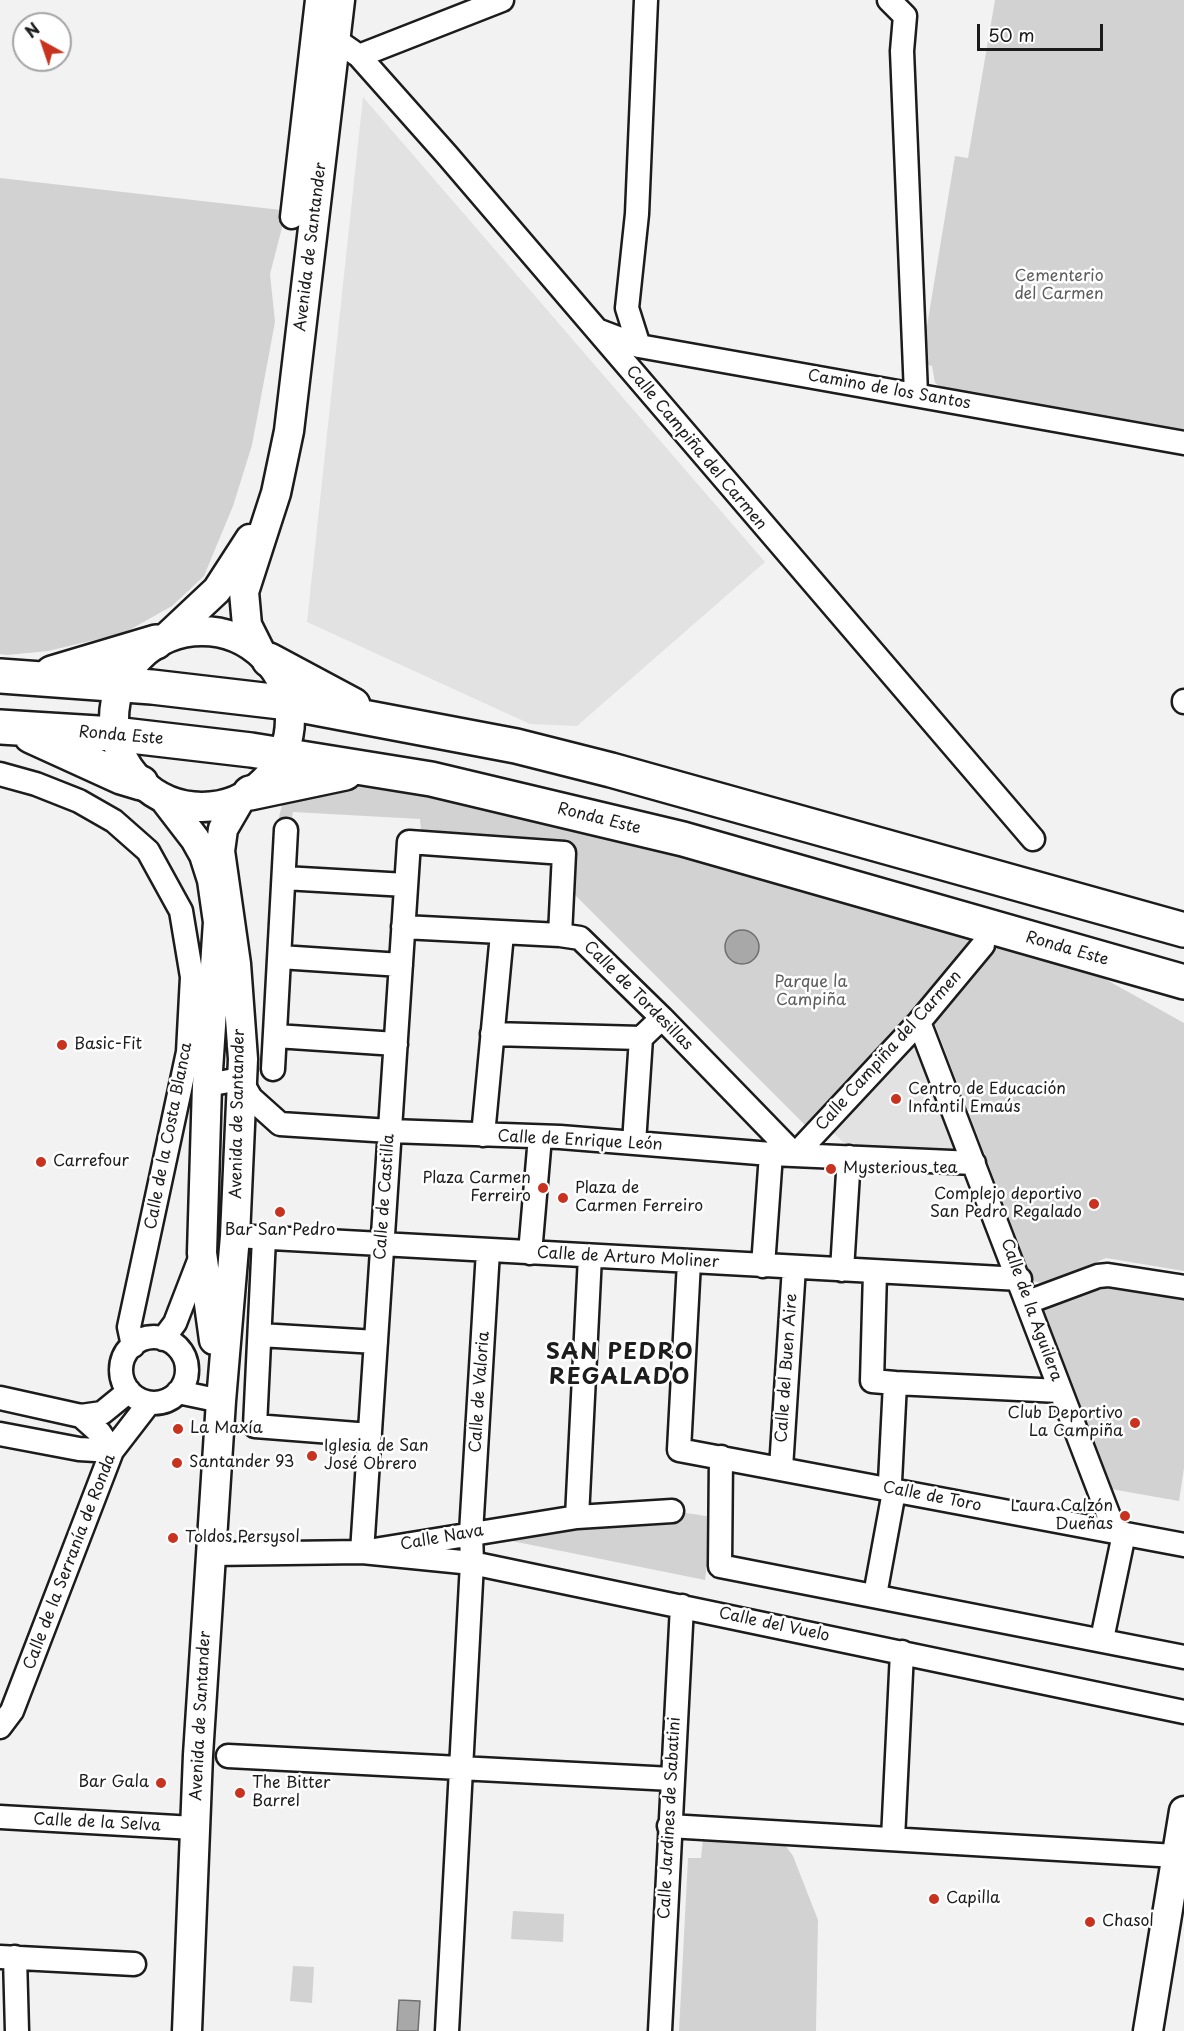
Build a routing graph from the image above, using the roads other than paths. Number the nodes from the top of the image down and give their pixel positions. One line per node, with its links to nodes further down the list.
1 (502, 0): 6 (street)
2 (646, 0): 9 (street, Calle Campiña del Carmen)
3 (889, 0): 10 (street)
4 (328, 4): 5 (main road, Avenida de Santander); 7 (street, Avenida de Santander)
5 (336, 40): 6 (street, Calle Campiña del Carmen); 12 (main road, Avenida de Santander)
6 (359, 57): 8 (street, Calle Campiña del Carmen)
7 (292, 217)
8 (596, 330): 9 (street, Camino de los Santos); 28 (street, Calle Campiña del Carmen)
9 (639, 346): 10 (street, Camino de los Santos)
10 (916, 394): 11 (street, Camino de los Santos)
11 (1184, 443)
12 (276, 493): 13 (main road, Avenida de Santander); 14 (main road, Avenida de Santander)
13 (162, 640): 14 (main road); 16 (highway); 17 (main road, Avenida de Santander)
14 (264, 656): 18 (main road, Avenida de Santander); 19 (highway)
15 (0, 676): 16 (highway)
16 (39, 678): 17 (highway)
17 (120, 685): 18 (highway); 21 (main road)
18 (290, 703): 19 (highway); 22 (main road)
19 (381, 719): 32 (highway)
20 (8, 728): 21 (highway, Ronda Este); 25 (highway)
21 (114, 734): 22 (highway, Ronda Este); 25 (main road, Avenida de Santander)
22 (283, 755): 23 (highway, Ronda Este); 26 (main road)
23 (368, 770): 26 (highway); 39 (highway, Ronda Este)
24 (0, 774): 78 (street, Calle de la Costa Blanca)
25 (153, 792): 26 (main road); 51 (main road, Avenida de Santander)
26 (246, 796): 50 (main road, Avenida de Santander)
27 (286, 830): 29 (street, Avenida de Santander)
28 (1032, 839)
29 (284, 878): 30 (street); 38 (street, Avenida de Santander)
30 (406, 885): 33 (street, Calle de Castilla); 36 (street, Calle de Castilla)
31 (1184, 913): 32 (highway)
32 (1132, 914): 34 (highway)
33 (403, 927): 35 (street, Calle de Tordesillas); 40 (street, Calle de Castilla)
34 (1184, 930)
35 (502, 934): 36 (street, Calle de Tordesillas); 45 (street)
36 (560, 934): 43 (street, Calle de Tordesillas)
37 (983, 945): 44 (street, Calle Campiña del Carmen)
38 (280, 957): 40 (street); 46 (street, Avenida de Santander)
39 (1111, 962): 41 (highway, Ronda Este); 42 (highway)
40 (401, 965): 48 (street, Calle de Castilla)
41 (1184, 982)
42 (1184, 1005)
43 (662, 1018): 47 (street); 57 (street, Calle de Tordesillas)
44 (919, 1022): 57 (street, Calle Campiña del Carmen); 59 (street, Calle de la Aguilera)
45 (492, 1034): 47 (street); 53 (street)
46 (276, 1036): 48 (street); 49 (street, Avenida de Santander)
47 (641, 1038): 55 (street)
48 (396, 1044): 52 (street, Calle de Castilla)
49 (273, 1068)
50 (240, 1079): 51 (street); 52 (street, Calle de Enrique León); 60 (main road, Avenida de Santander)
51 (207, 1085): 64 (main road, Avenida de Santander)
52 (390, 1131): 53 (street, Calle de Enrique León); 62 (street, Calle de Castilla)
53 (483, 1135): 54 (street, Calle de Enrique León)
54 (540, 1137): 55 (street, Calle de Enrique León); 65 (street)
55 (634, 1143): 56 (street, Calle de Enrique León)
56 (771, 1154): 57 (street, Calle de Enrique León); 68 (street)
57 (795, 1155): 58 (street, Calle de Enrique León)
58 (849, 1157): 59 (street, Calle de Enrique León); 70 (street)
59 (974, 1163): 72 (street, Calle de la Aguilera)
60 (235, 1236): 61 (street, Calle de Arturo Moliner); 84 (main road, Avenida de Santander)
61 (264, 1238): 62 (street, Calle de Arturo Moliner); 75 (street)
62 (382, 1245): 63 (street, Calle de Arturo Moliner); 77 (street, Calle de Castilla)
63 (488, 1251): 65 (street, Calle de Arturo Moliner); 95 (street, Calle de Valoria)
64 (202, 1253): 76 (street, Avenida de Santander); 84 (main road, Avenida de Santander)
65 (530, 1253): 66 (street, Calle de Arturo Moliner)
66 (590, 1256): 67 (street, Calle de Arturo Moliner); 94 (street)
67 (689, 1262): 68 (street, Calle de Arturo Moliner); 90 (street, Calle de Toro)
68 (763, 1266): 69 (street, Calle de Arturo Moliner)
69 (794, 1267): 70 (street, Calle de Arturo Moliner); 91 (street, Calle del Buen Aire)
70 (842, 1270): 71 (street, Calle de Arturo Moliner)
71 (875, 1272): 72 (street, Calle de Arturo Moliner); 79 (street)
72 (1020, 1279): 74 (street, Calle de la Aguilera)
73 (1184, 1287): 74 (street)
74 (1028, 1302): 81 (street, Calle de la Aguilera)
75 (260, 1335): 77 (street); 88 (street)
76 (163, 1339): 78 (street); 82 (street)
77 (376, 1342): 88 (street, Calle de Castilla)
78 (133, 1346): 80 (street)
79 (895, 1383): 81 (street); 92 (street)
80 (129, 1391): 85 (street); 86 (street)
81 (1060, 1391): 96 (street, Calle de la Aguilera)
82 (178, 1392): 84 (street); 85 (street)
83 (0, 1398): 86 (street)
84 (221, 1401): 99 (main road, Avenida de Santander)
85 (149, 1402): 89 (street, Calle de la Serranía de Ronda)
86 (81, 1416): 89 (street)
87 (0, 1434): 89 (street)
88 (370, 1435): 98 (street, Calle de Castilla)
89 (112, 1451): 107 (street, Calle de la Serranía de Ronda)
90 (721, 1457): 91 (street, Calle de Toro); 101 (street)
91 (781, 1468): 92 (street, Calle de Toro)
92 (891, 1489): 96 (street, Calle de Toro); 101 (street)
93 (672, 1511): 94 (street, Calle Nava)
94 (577, 1517): 95 (street, Calle Nava)
95 (471, 1533): 98 (street, Calle Nava); 100 (street, Calle de Valoria)
96 (1120, 1533): 97 (street, Calle de Toro); 103 (street)
97 (1184, 1545)
98 (362, 1552): 99 (street, Calle Nava); 100 (street, Calle del Vuelo)
99 (211, 1554): 114 (main road, Avenida de Santander)
100 (472, 1563): 102 (street, Calle del Vuelo); 109 (street, Calle de Valoria)
101 (875, 1595): 103 (street)
102 (682, 1606): 104 (street, Calle del Vuelo); 110 (street, Calle Jardines de Sabatini)
103 (1102, 1639): 105 (street)
104 (902, 1652): 106 (street, Calle del Vuelo); 115 (street)
105 (1184, 1657)
106 (1184, 1712)
107 (4, 1717)
108 (228, 1756): 109 (street)
109 (462, 1768): 110 (street); 121 (street, Calle de Valoria)
110 (672, 1779): 113 (street, Calle Jardines de Sabatini)
111 (1184, 1811): 116 (main road)
112 (0, 1817): 114 (street, Calle de la Selva)
113 (669, 1826): 115 (street); 122 (street, Calle Jardines de Sabatini)
114 (194, 1828): 120 (main road, Avenida de Santander)
115 (893, 1839): 116 (street)
116 (1176, 1856): 123 (main road)
117 (8, 1957): 118 (street); 119 (street)
118 (134, 1964)
119 (17, 2031)
120 (187, 2031)
121 (447, 2031)
122 (660, 2031)
123 (1148, 2031)

